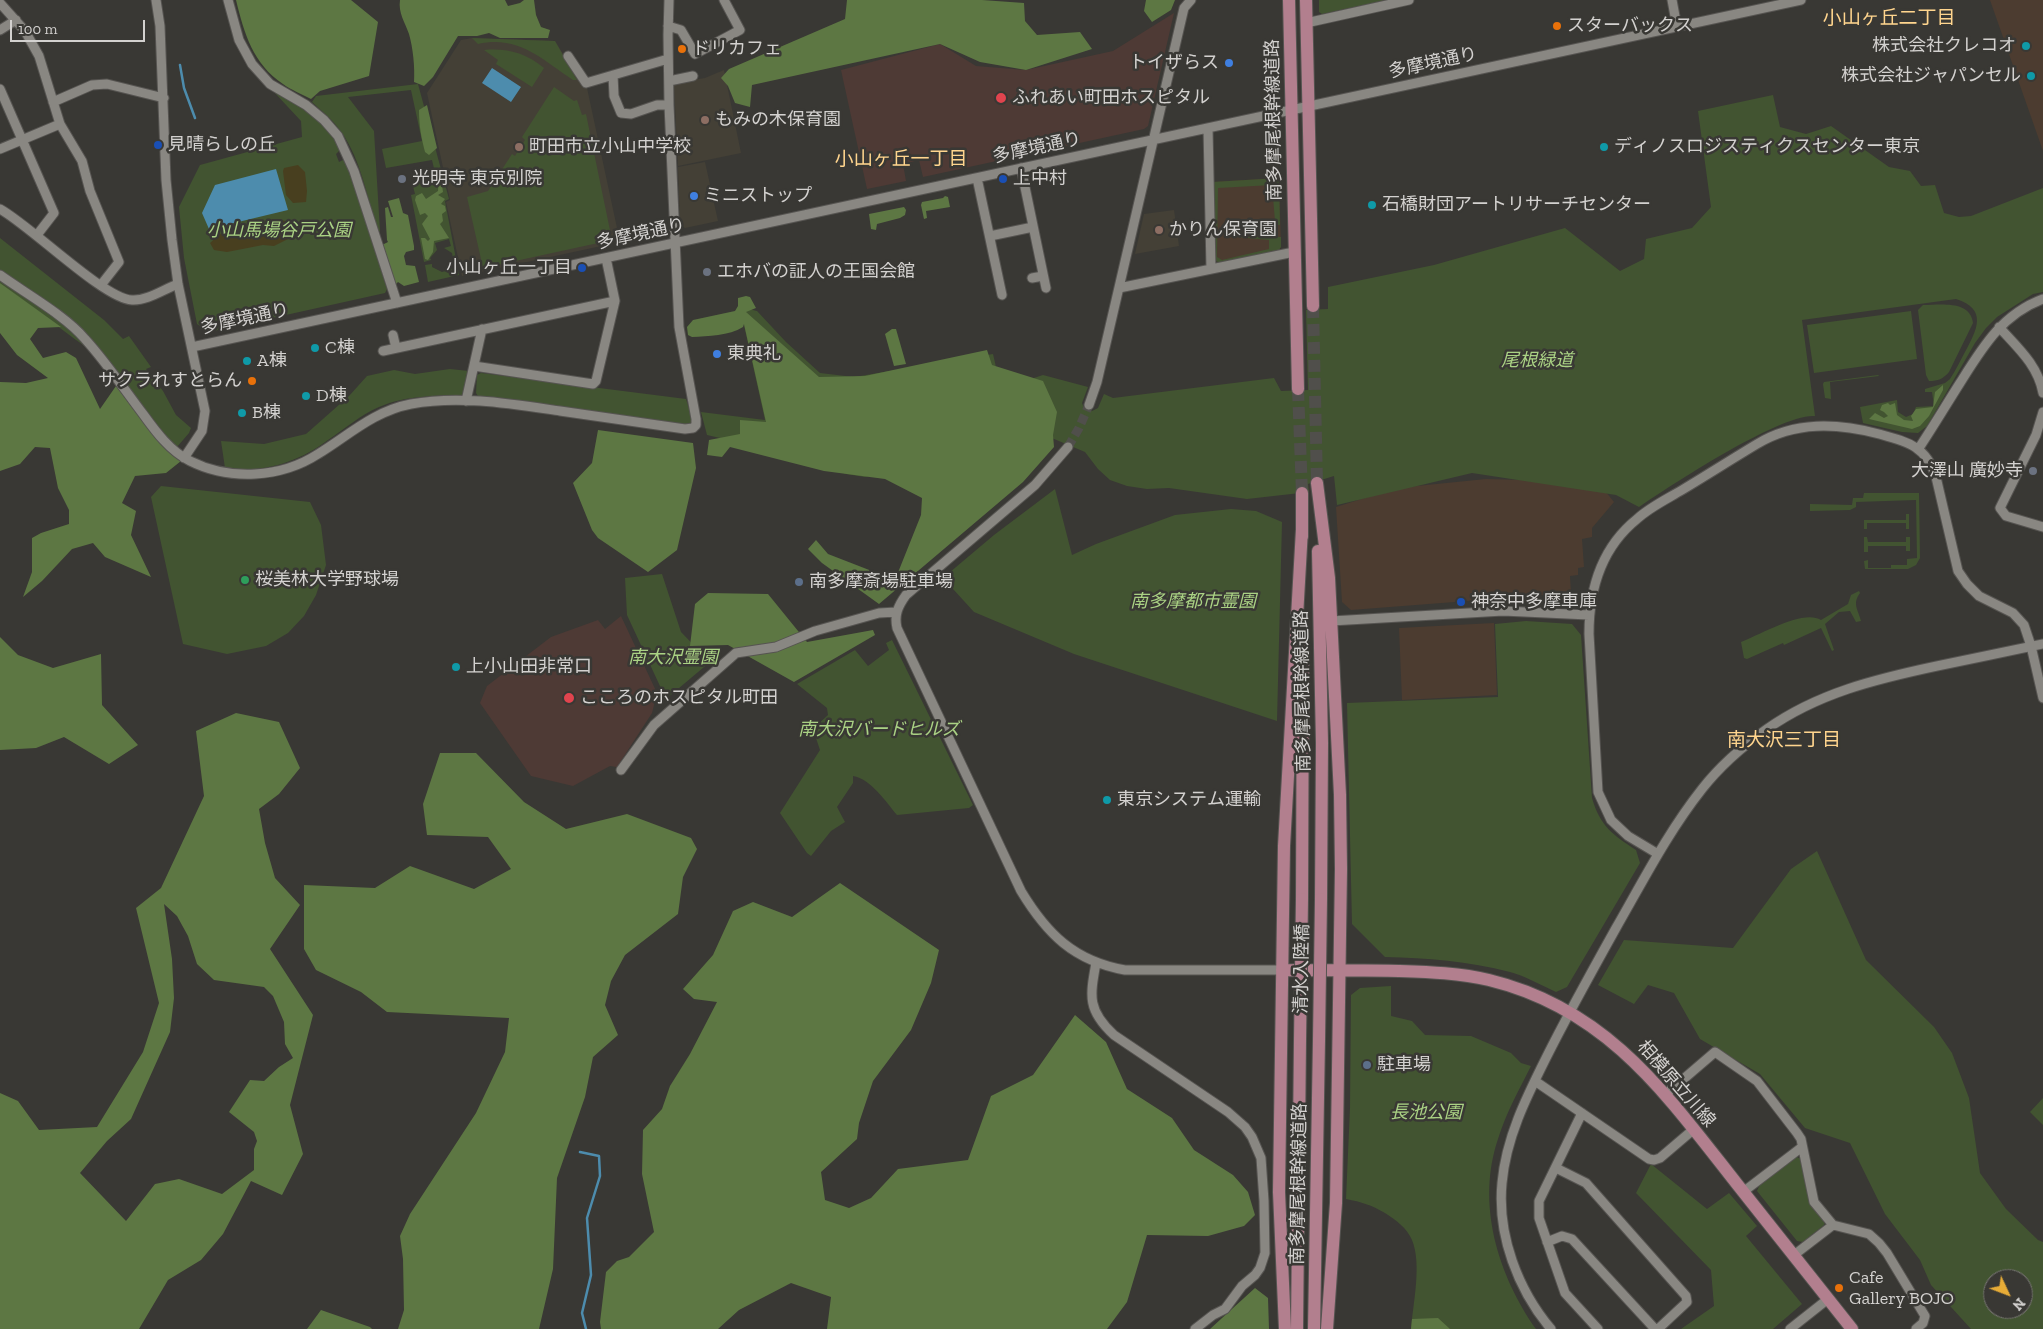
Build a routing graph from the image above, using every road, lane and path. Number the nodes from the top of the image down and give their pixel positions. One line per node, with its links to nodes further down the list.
1 (156, 0): 23 (street)
2 (228, 0): 55 (street)
3 (669, 0): 14 (street)
4 (724, 0): 14 (street)
5 (1190, 0): 31 (street)
6 (1289, 0): 27 (main road, 南多摩尾根幹線道路)
7 (1306, 0): 13 (main road, 南多摩尾根幹線道路)
8 (1409, 0): 13 (street)
9 (1672, 0): 15 (street)
10 (1801, 0): 15 (street, 多摩境通り)
11 (0, 4): 12 (street)
12 (16, 20): 16 (street); 24 (street)
13 (1306, 23): 26 (main road, 南多摩尾根幹線道路)
14 (668, 26): 18 (street)
15 (1677, 26): 26 (street, 多摩境通り)
16 (0, 30)
17 (568, 56): 19 (street)
18 (668, 59): 19 (street); 21 (street)
19 (613, 75): 25 (street)
20 (693, 76): 21 (street)
21 (669, 81): 25 (street)
22 (0, 88): 30 (street)
23 (164, 98): 24 (street); 47 (street)
24 (53, 102): 28 (street)
25 (669, 105): 39 (street)
26 (1308, 106): 27 (street, 多摩境通り); 56 (main road, 南多摩尾根幹線道路)
27 (1291, 110): 29 (street, 多摩境通り); 40 (main road, 南多摩尾根幹線道路)
28 (60, 124): 30 (street); 48 (street)
29 (1208, 128): 31 (street, 多摩境通り); 42 (street)
30 (22, 140): 32 (street); 37 (street)
31 (1152, 140): 33 (street, 多摩境通り); 51 (street)
32 (0, 150)
33 (1020, 168): 34 (street, 多摩境通り); 36 (street)
34 (977, 178): 38 (street); 39 (street, 多摩境通り)
35 (0, 209): 37 (street)
36 (1033, 227): 38 (street); 44 (street)
37 (37, 236): 48 (street)
38 (990, 236): 49 (street)
39 (674, 243): 41 (street, 多摩境通り); 66 (street)
40 (1294, 252): 42 (street); 64 (main road, 南多摩尾根幹線道路)
41 (606, 258): 53 (street); 55 (street, 多摩境通り)
42 (1211, 269): 51 (street)
43 (0, 275): 71 (street)
44 (1043, 276): 45 (street); 50 (street)
45 (1032, 278)
46 (1011, 283): 49 (street)
47 (178, 284): 48 (street); 60 (street)
48 (101, 285)
49 (1000, 286): 52 (street)
50 (1046, 288)
51 (1119, 288): 67 (street)
52 (1002, 296)
53 (615, 301): 58 (street); 63 (street)
54 (2042, 301): 57 (street)
55 (397, 303): 60 (street, 多摩境通り)
56 (1313, 306)
57 (1998, 327): 65 (street); 70 (street)
58 (482, 329): 61 (street); 63 (street)
59 (393, 335): 61 (street)
60 (192, 347): 71 (street)
61 (396, 348): 62 (street)
62 (383, 351)
63 (474, 366): 66 (street)
64 (1298, 389)
65 (2043, 393)
66 (466, 401): 71 (street)
67 (1089, 405)
68 (2043, 412): 73 (street)
69 (1068, 447): 75 (street)
70 (1919, 448): 76 (street); 79 (street)
71 (184, 458)
72 (1302, 493): 74 (main road, 南多摩尾根幹線道路)
73 (2043, 527)
74 (1302, 529): 83 (main road, 南多摩尾根幹線道路); 86 (main road)
75 (896, 612): 81 (street); 85 (street)
76 (1589, 615): 77 (street); 82 (street)
77 (1331, 621): 84 (main road, 南多摩尾根幹線道路); 87 (main road)
78 (2043, 644): 79 (street)
79 (2031, 646): 80 (street); 82 (street)
80 (2043, 698)
81 (621, 770)
82 (1658, 854): 88 (street)
83 (1302, 899): 89 (main road, 清水入陸橋, bridge)
84 (1321, 899): 90 (main road, 清水入陸橋, bridge)
85 (1096, 963): 86 (street); 102 (street)
86 (1282, 970): 87 (main road, 相模原立川線); 103 (main road)
87 (1339, 970): 88 (main road, 相模原立川線); 106 (main road)
88 (1569, 1012): 91 (street); 92 (main road, 相模原立川線)
89 (1300, 1040): 104 (main road, 南多摩尾根幹線道路)
90 (1319, 1040): 105 (main road, 南多摩尾根幹線道路)
91 (1535, 1081): 93 (street); 107 (street)
92 (1666, 1094): 94 (main road, 相模原立川線); 95 (street)
93 (1582, 1113): 94 (street); 96 (street)
94 (1694, 1129): 97 (main road, 相模原立川線)
95 (1802, 1147): 97 (street); 98 (street)
96 (1556, 1168): 99 (street); 109 (street)
97 (1743, 1192): 100 (main road, 相模原立川線)
98 (1833, 1224): 100 (street); 112 (street)
99 (1547, 1242): 108 (street); 109 (street)
100 (1794, 1255): 101 (main road, 相模原立川線)
101 (1828, 1299): 110 (street); 111 (main road, 相模原立川線)
102 (1195, 1329)
103 (1285, 1329)
104 (1297, 1329)
105 (1314, 1329)
106 (1327, 1329)
107 (1552, 1329)
108 (1598, 1329)
109 (1656, 1329)
110 (1790, 1329)
111 (1852, 1329)
112 (1916, 1329)

